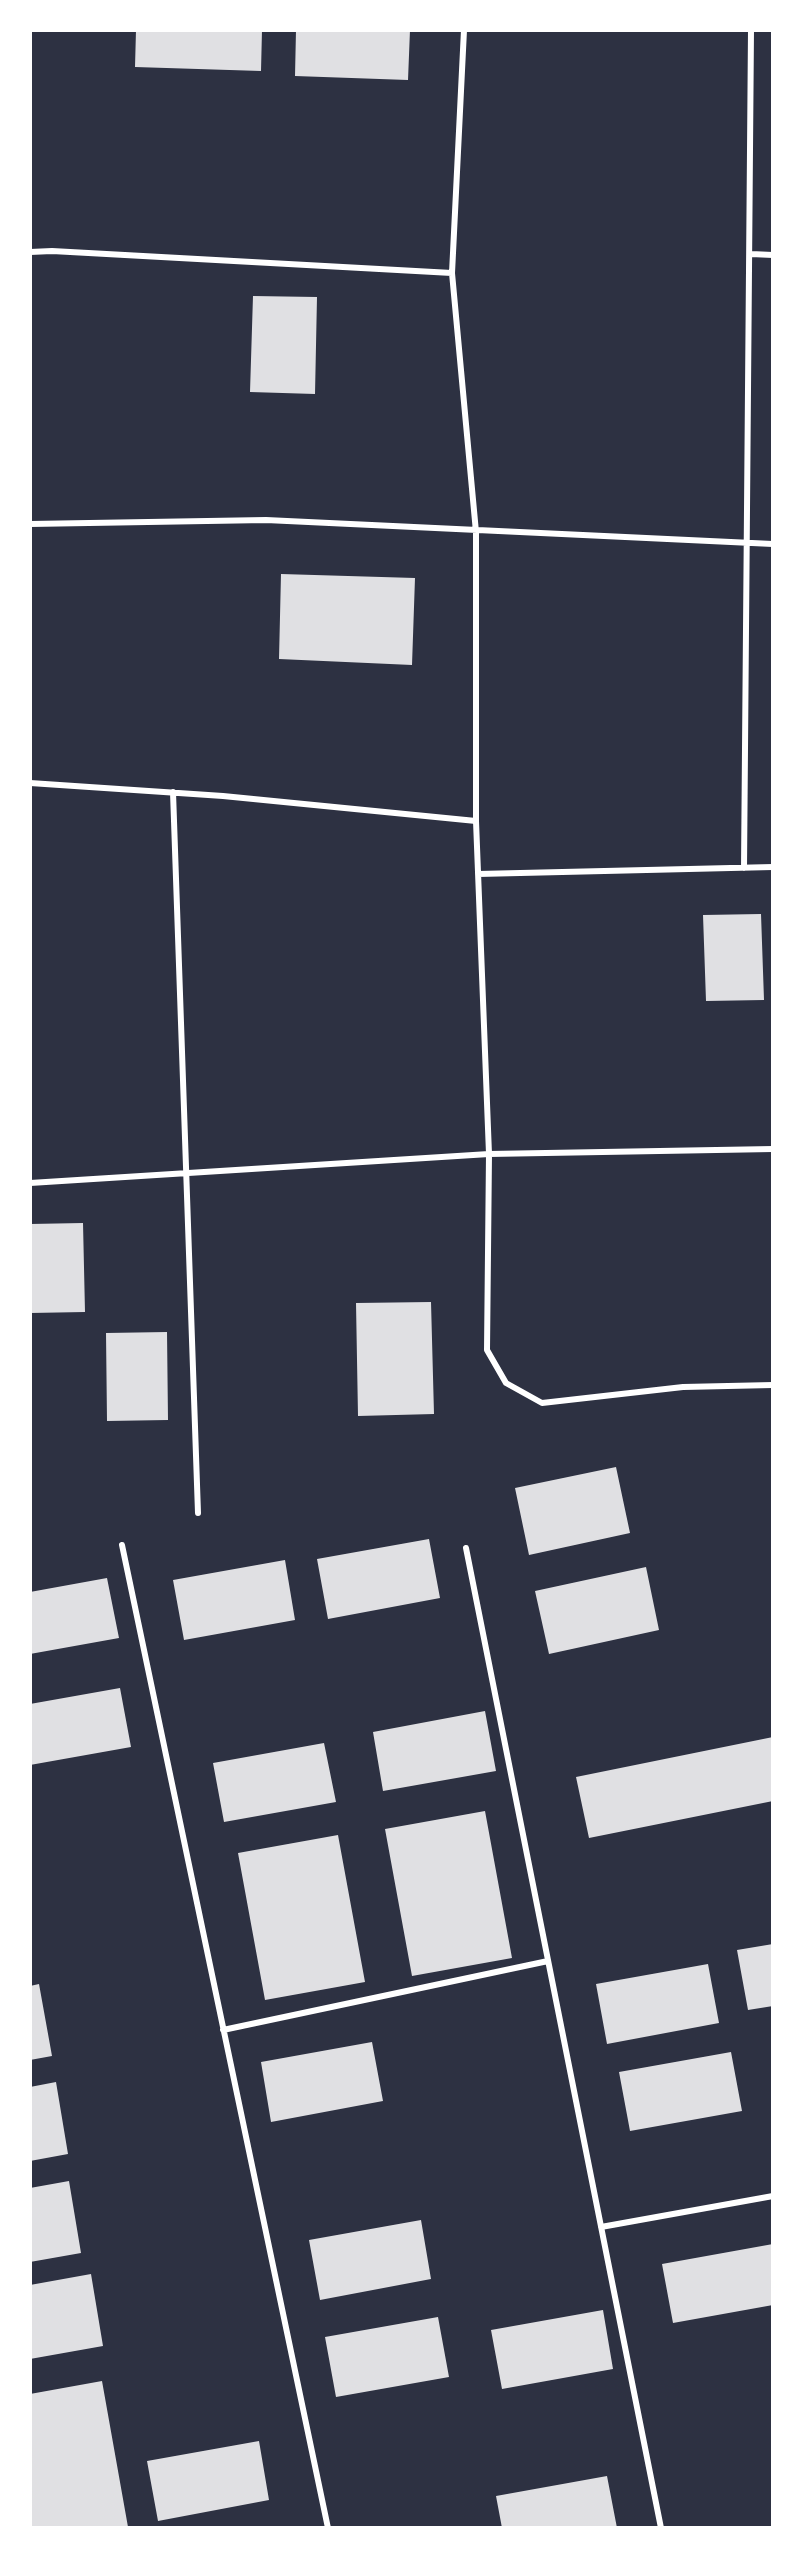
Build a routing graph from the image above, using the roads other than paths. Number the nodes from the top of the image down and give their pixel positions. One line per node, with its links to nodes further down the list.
1 (464, 30): 6 (street)
2 (751, 30): 4 (street)
3 (30, 252): 6 (street)
4 (751, 254): 5 (street); 9 (street)
5 (773, 255)
6 (452, 273): 8 (street)
7 (30, 524): 8 (street)
8 (476, 532): 9 (street); 13 (street)
9 (747, 542): 10 (street); 15 (street)
10 (773, 544)
11 (30, 783): 12 (street)
12 (173, 792): 13 (street); 19 (street)
13 (476, 821): 16 (street)
14 (773, 867): 15 (street)
15 (744, 868): 16 (street)
16 (478, 874): 18 (street)
17 (773, 1149): 18 (street)
18 (489, 1154): 19 (street); 21 (street)
19 (185, 1173): 20 (street); 22 (street)
20 (30, 1183)
21 (773, 1384)
22 (198, 1513)
23 (122, 1545): 26 (street)
24 (466, 1548): 25 (street)
25 (548, 1962): 26 (street); 28 (street)
26 (223, 2030): 29 (street)
27 (773, 2196): 28 (street)
28 (601, 2227): 30 (street)
29 (328, 2528)
30 (661, 2528)

